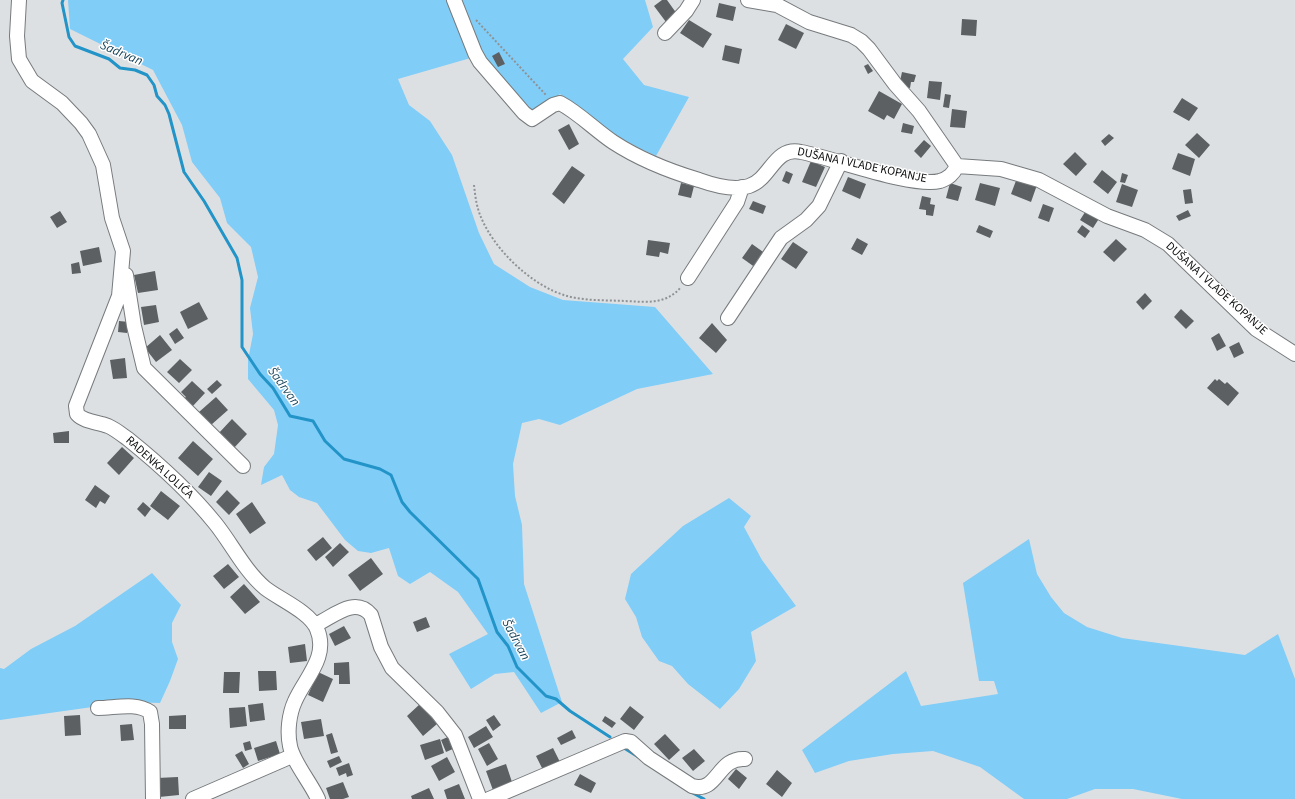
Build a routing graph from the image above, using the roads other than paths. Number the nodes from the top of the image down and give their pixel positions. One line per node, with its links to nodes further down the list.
1 (19, 0): 10 (street, RADENKA LOLIĆA)
2 (454, 0): 9 (street, DUŠANA I VLADE KOPANJE)
3 (694, 0): 6 (street)
4 (748, 0): 5 (street)
5 (770, 1): 8 (street)
6 (665, 33)
7 (841, 161): 8 (street, DUŠANA I VLADE KOPANJE); 9 (street, DUŠANA I VLADE KOPANJE); 12 (street)
8 (957, 166): 13 (street, DUŠANA I VLADE KOPANJE)
9 (742, 187): 11 (street)
10 (122, 261): 14 (street); 15 (street, RADENKA LOLIĆA)
11 (688, 278)
12 (728, 318)
13 (1295, 354)
14 (243, 466)
15 (314, 624): 17 (street); 22 (street)
16 (98, 708): 19 (street)
17 (292, 756): 20 (street); 21 (street)
18 (745, 759): 23 (street)
19 (153, 799)
20 (193, 799)
21 (318, 799)
22 (480, 799)
23 (489, 799)

